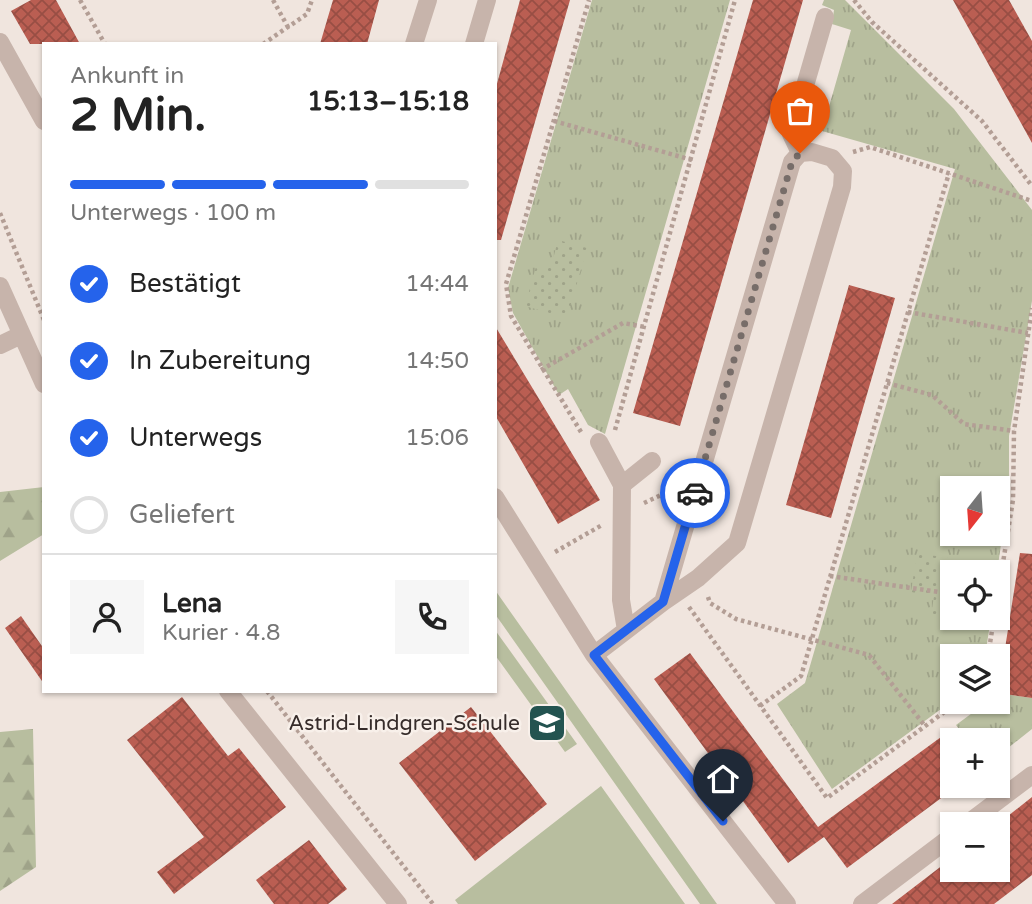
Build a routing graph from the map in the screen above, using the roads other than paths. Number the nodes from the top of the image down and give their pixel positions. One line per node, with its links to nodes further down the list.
1 (428, 0): 5 (street)
2 (487, 0): 6 (street)
3 (825, 16): 8 (street)
4 (0, 42): 7 (street)
5 (415, 42)
6 (475, 42)
7 (42, 117)
8 (800, 153): 17 (street); 17 (street)
9 (0, 286): 10 (street)
10 (21, 335): 11 (street); 12 (street)
11 (0, 345)
12 (42, 380)
13 (603, 450): 15 (street)
14 (652, 461): 15 (street)
15 (622, 485): 18 (street)
16 (497, 501): 19 (street)
17 (663, 602): 18 (street)
18 (626, 630): 19 (street)
19 (594, 655): 25 (street)
20 (230, 693): 24 (street)
21 (1032, 775): 22 (street)
22 (983, 812)
23 (940, 845): 26 (street)
24 (398, 904)
25 (787, 904)
26 (862, 904)

